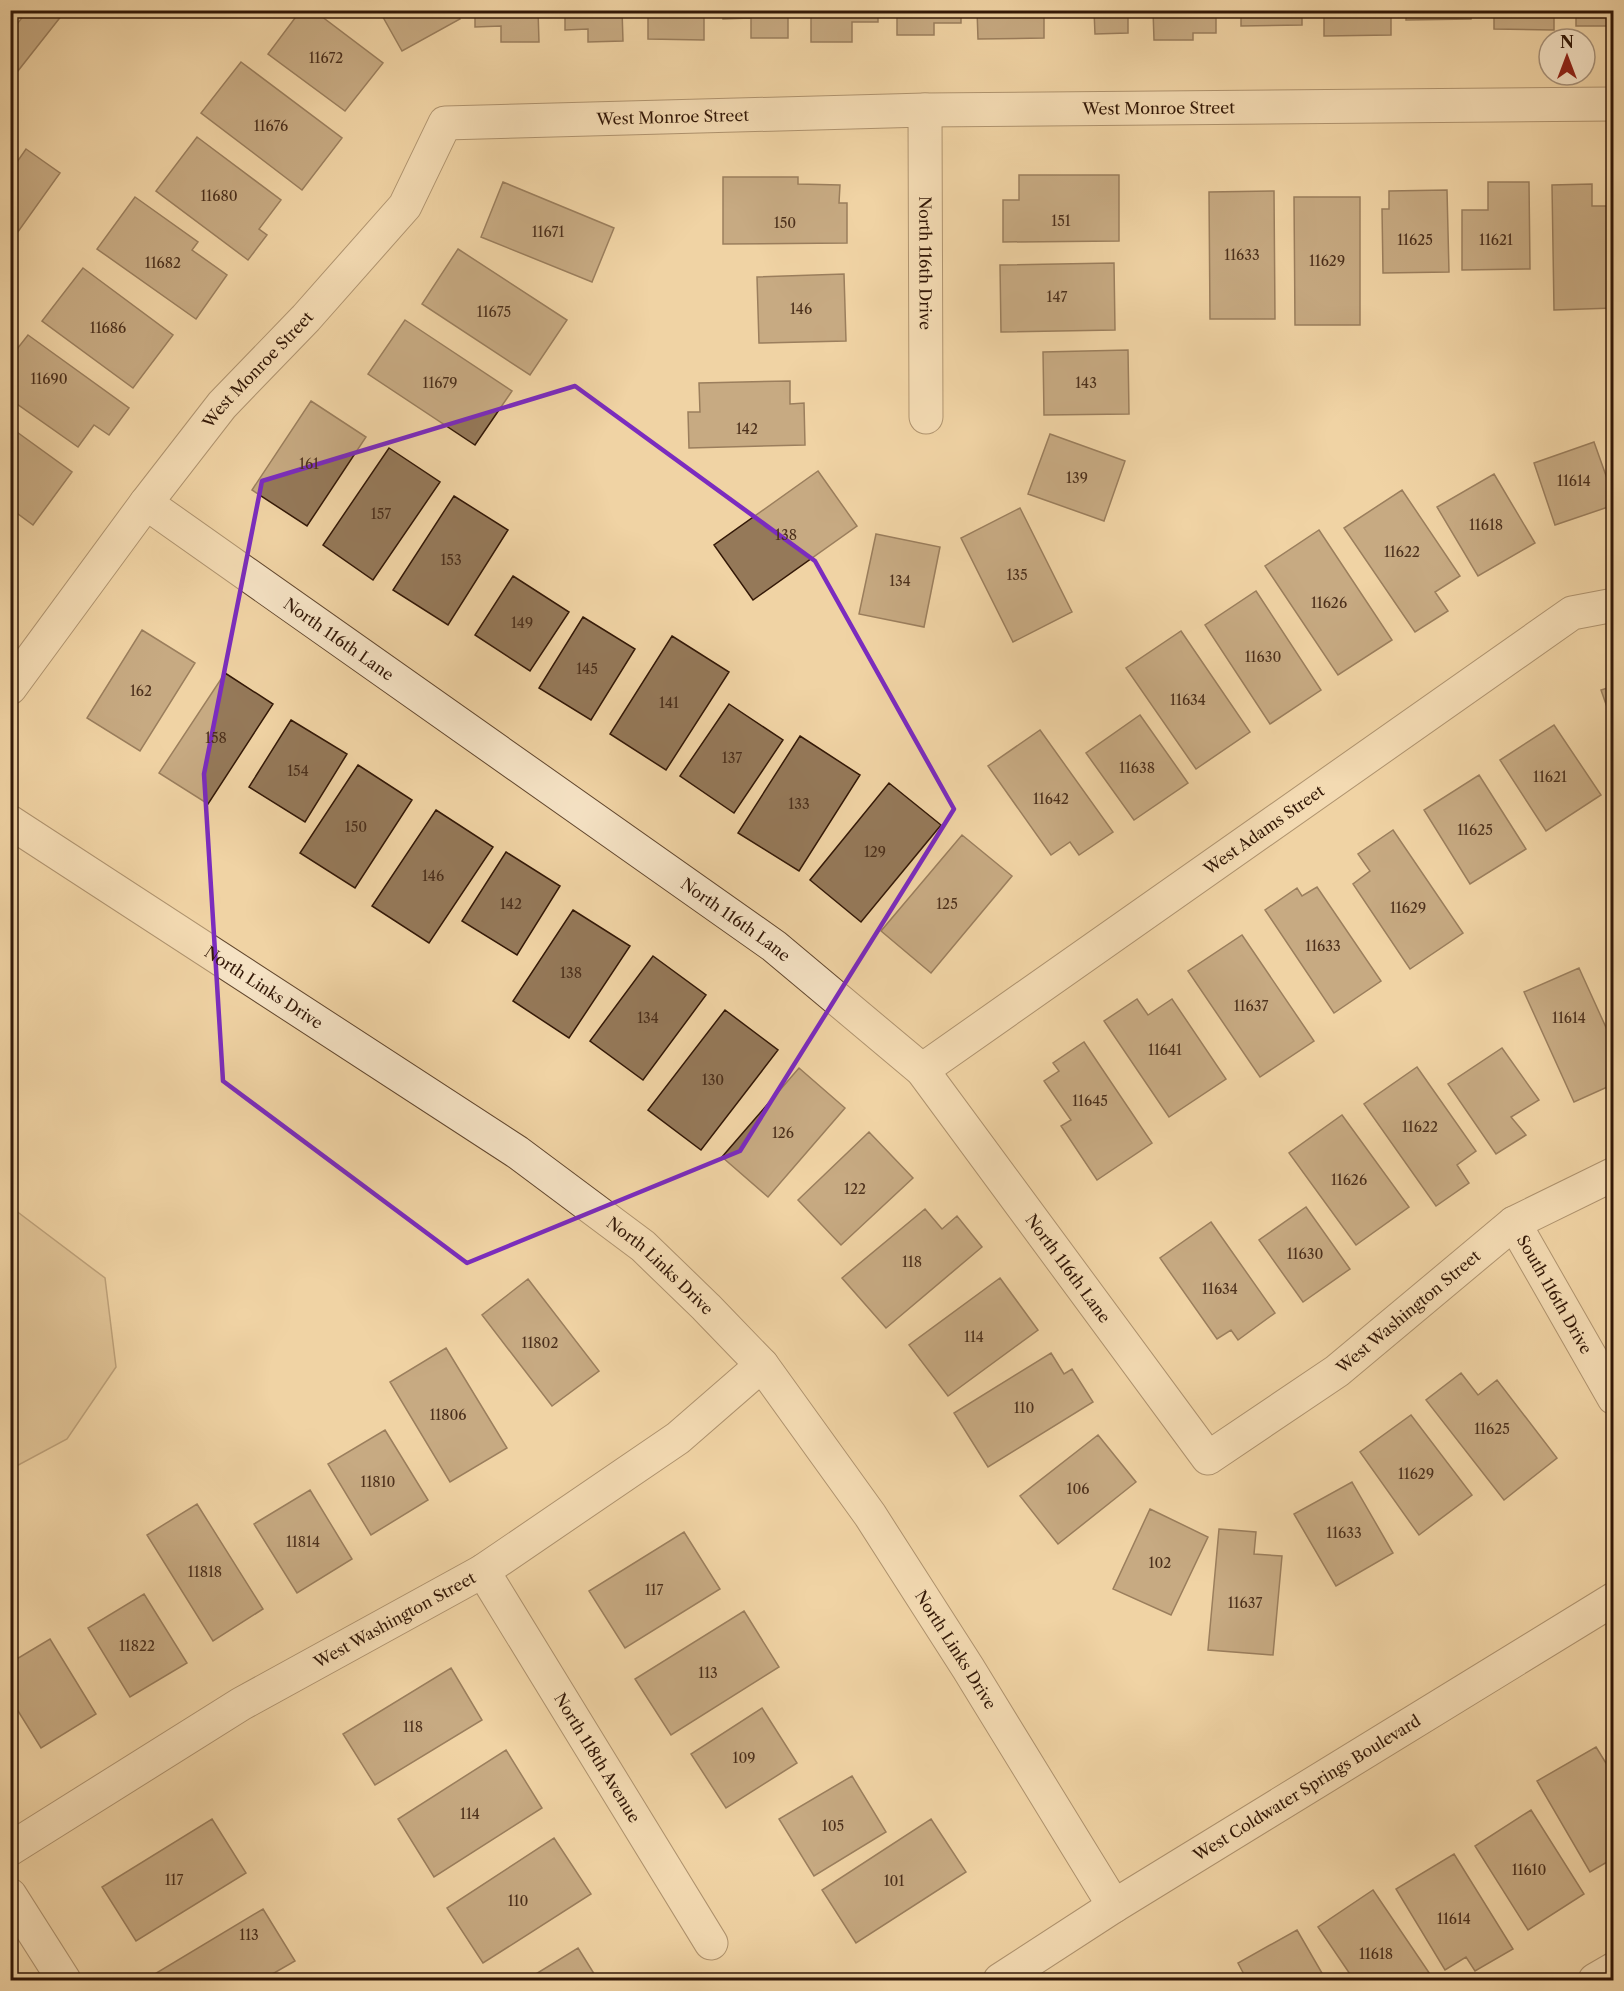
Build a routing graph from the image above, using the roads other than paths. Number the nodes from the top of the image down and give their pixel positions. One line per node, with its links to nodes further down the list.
1 (1614, 104): 2 (street, West Monroe Street)
2 (925, 110): 3 (street, North 116th Drive); 4 (street, West Monroe Street)
3 (926, 417)
4 (146, 503): 6 (street, West Monroe Street); 8 (street, North 116th Lane)
5 (1614, 605): 8 (street, West Adams Street)
6 (10, 688)
7 (10, 822): 11 (street, North Links Drive)
8 (922, 1070): 13 (street, North 116th Lane)
9 (1614, 1174): 10 (street, West Washington Street)
10 (1514, 1223): 12 (street, South 116th Drive); 13 (street, West Washington Street)
11 (762, 1365): 14 (street, West Washington Street); 18 (street, North Links Drive)
12 (1614, 1398)
13 (1208, 1458)
14 (483, 1571): 16 (street, West Washington Street); 19 (street, North 118th Avenue)
15 (1614, 1599): 18 (street, West Coldwater Springs Boulevard)
16 (10, 1849)
17 (10, 1895): 21 (street)
18 (1114, 1906): 22 (street, West Coldwater Springs Boulevard)
19 (711, 1943)
20 (1614, 1969): 23 (street)
21 (64, 1980)
22 (1000, 1980)
23 (1595, 1980)

